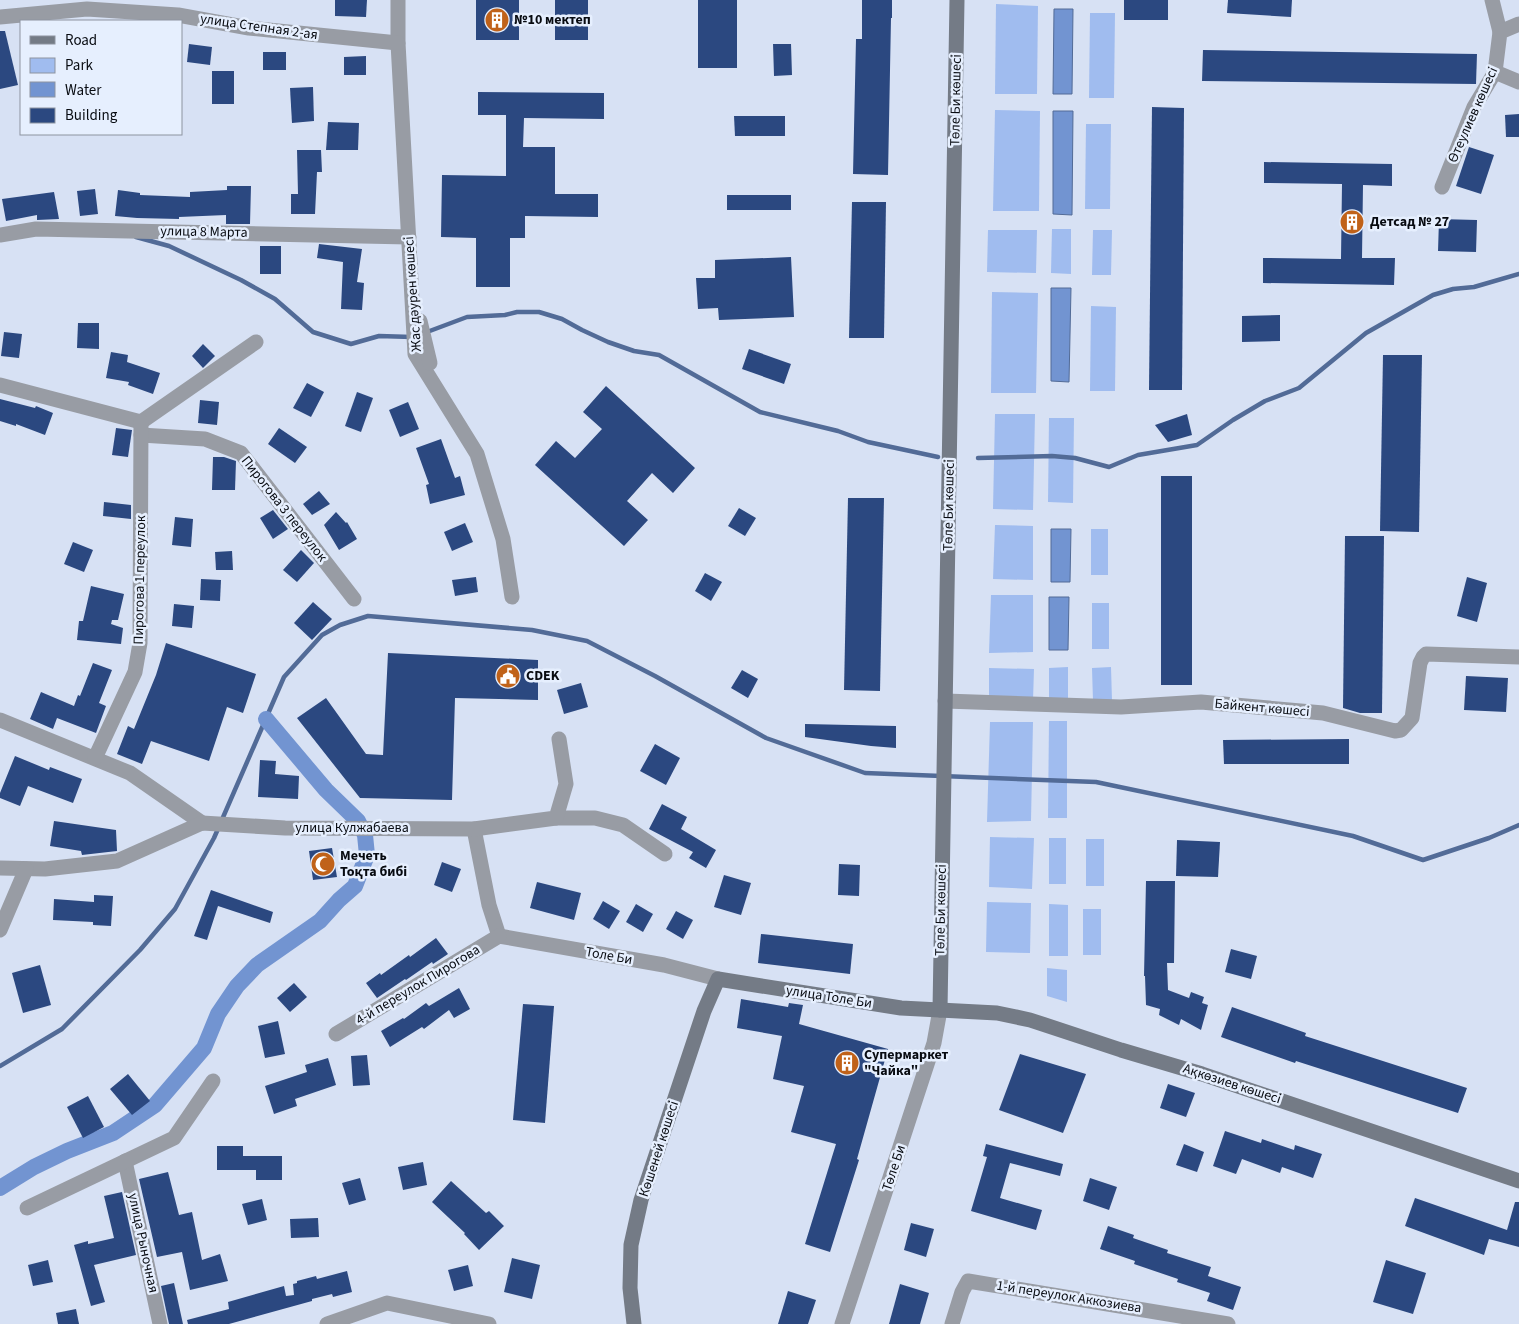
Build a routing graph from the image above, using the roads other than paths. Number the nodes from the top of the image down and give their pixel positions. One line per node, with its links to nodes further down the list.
1 (398, 0): 7 (street, Жас дәурен көшесі)
2 (957, 0): 21 (main road, Төле Би көшесі)
3 (1492, 0): 6 (street)
4 (0, 18): 7 (street, улица Степная 2-ая)
5 (1519, 24): 6 (street)
6 (1500, 32): 8 (street, Өтеулиев көшесі)
7 (398, 43): 12 (street, Жас дәурен көшесі)
8 (1495, 72): 9 (street); 10 (street, Өтеулиев көшесі)
9 (1519, 82)
10 (1442, 187)
11 (0, 235): 12 (street, улица 8 Марта)
12 (409, 237): 18 (street, Жас дәурен көшесі)
13 (417, 307): 15 (street)
14 (256, 342): 17 (street)
15 (430, 363)
16 (0, 385): 17 (street)
17 (141, 428): 19 (street, Пирогова 3 переулок); 24 (street, Пирогова 1 переулок)
18 (512, 597)
19 (354, 599)
20 (1519, 657): 21 (street, Байкент көшесі)
21 (945, 701): 34 (main road, Төле Би көшесі)
22 (0, 720): 24 (street)
23 (559, 739): 25 (street)
24 (95, 758): 26 (street)
25 (556, 818): 27 (street, улица Кулжабаева); 28 (street, улица Кулжабаева)
26 (207, 824): 27 (street, улица Кулжабаева); 30 (street)
27 (474, 829): 32 (street)
28 (665, 854)
29 (0, 868): 30 (street)
30 (26, 869): 31 (street)
31 (0, 930)
32 (499, 936): 33 (street, Толе Би); 35 (street, 4-й переулок Пирогова)
33 (718, 979): 34 (main road, улица Толе Би); 43 (main road, Көшеней көшесі)
34 (940, 1010): 38 (main road, Ақкөзиев көшесі); 44 (street, Төле Би)
35 (336, 1034)
36 (213, 1082): 37 (street)
37 (125, 1161): 39 (street); 40 (street, улица Рыночная)
38 (1519, 1181)
39 (27, 1208)
40 (160, 1324)
41 (327, 1324): 42 (street)
42 (489, 1324)
43 (634, 1324)
44 (842, 1324)
45 (952, 1324): 46 (street, 1-й переулок Аккозиева)
46 (1228, 1324)

